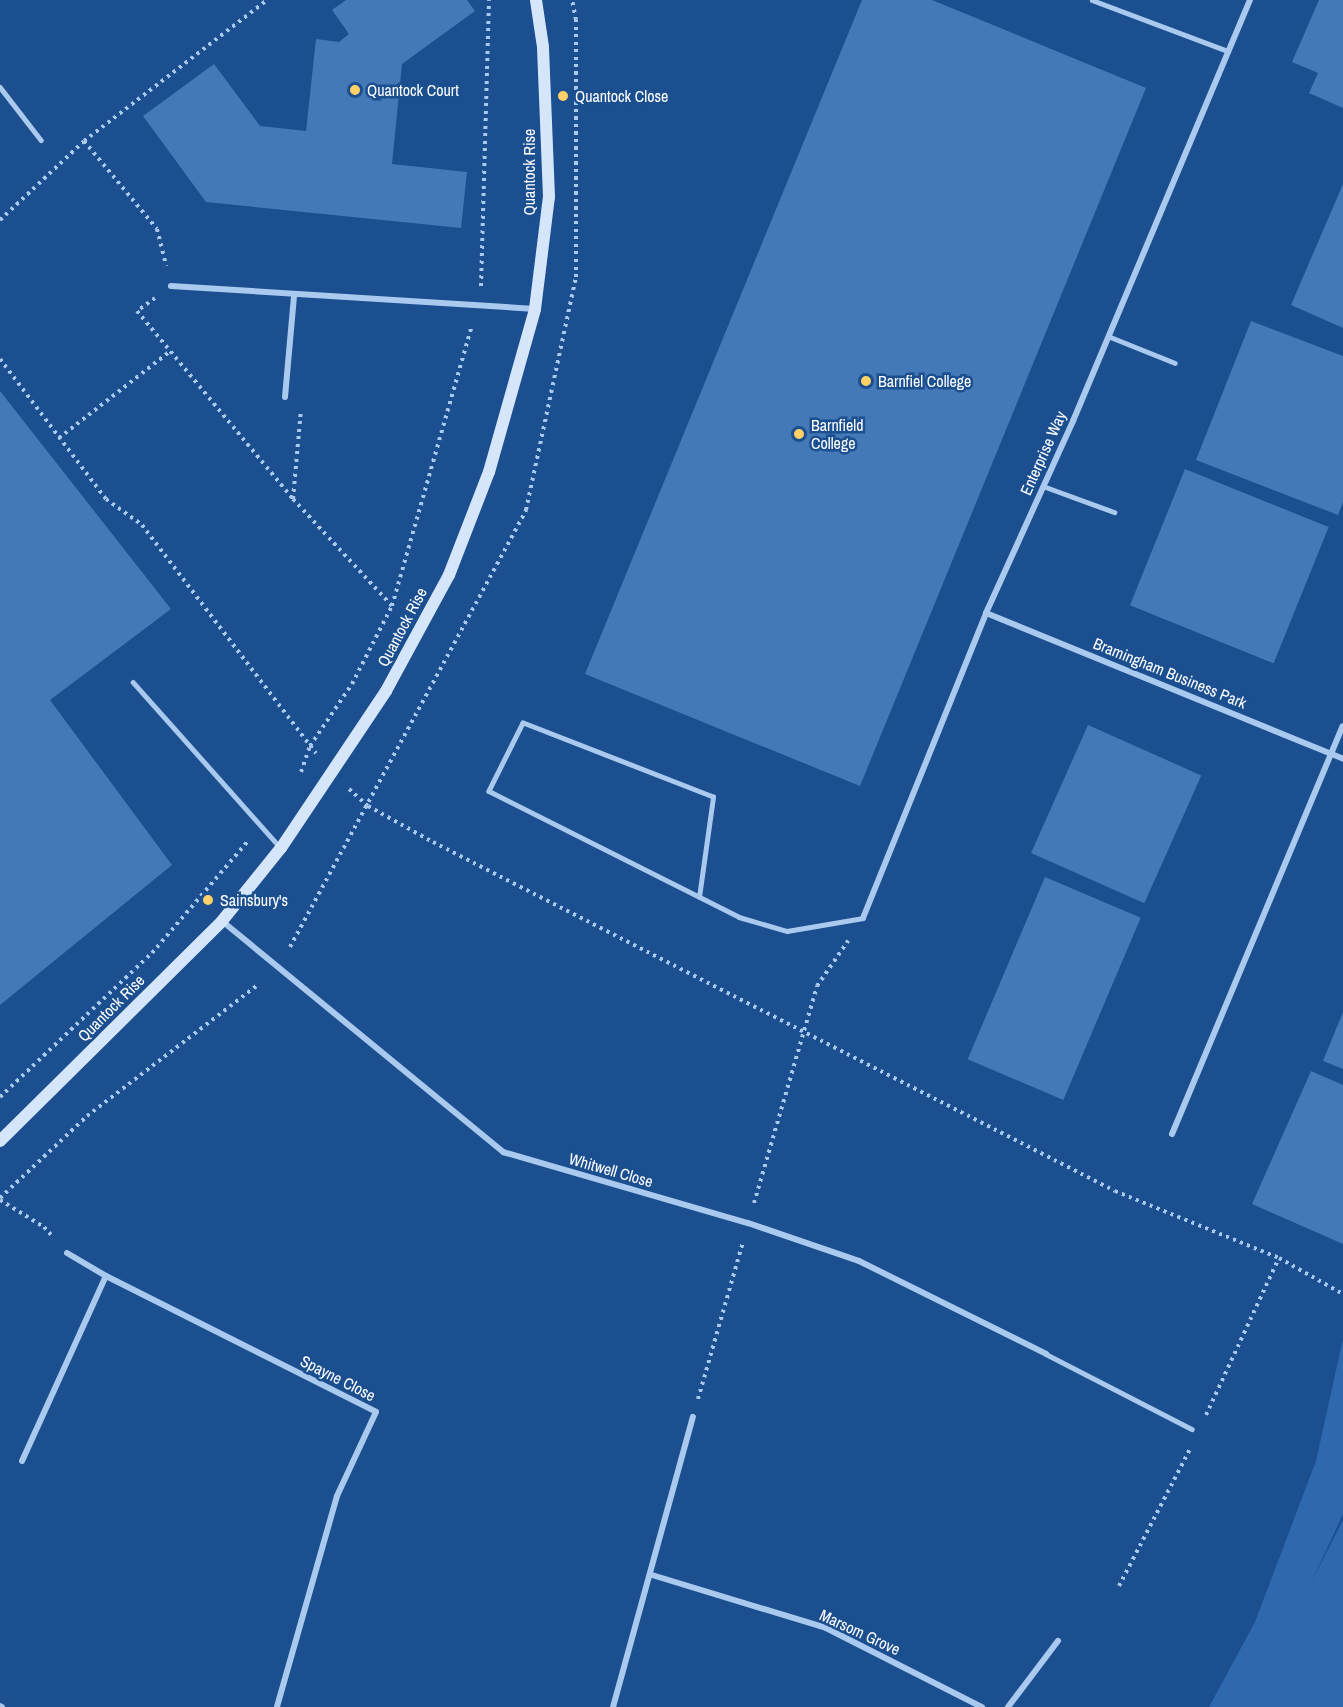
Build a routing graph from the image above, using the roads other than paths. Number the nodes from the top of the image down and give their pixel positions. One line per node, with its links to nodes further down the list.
1 (536, 0): 9 (street, Quantock Rise)
2 (1092, 0): 4 (lane)
3 (1250, 0): 4 (street, Enterprise Way)
4 (1228, 51): 10 (street, Enterprise Way)
5 (0, 87): 6 (lane)
6 (41, 140)
7 (171, 286): 8 (street)
8 (294, 296): 9 (street); 12 (street)
9 (535, 309): 20 (street, Quantock Rise)
10 (1108, 336): 11 (lane); 13 (street, Enterprise Way)
11 (1175, 363)
12 (285, 398)
13 (1043, 486): 14 (lane); 15 (street, Enterprise Way)
14 (1114, 512)
15 (986, 613): 18 (street, Bramingham Business Park); 22 (street, Enterprise Way)
16 (133, 682): 20 (lane)
17 (1343, 726): 18 (street)
18 (1331, 754): 19 (street, Bramingham Business Park); 24 (street)
19 (1343, 759)
20 (281, 848): 23 (street, Quantock Rise)
21 (699, 897): 21 (lane); 22 (lane)
22 (863, 918)
23 (222, 921): 25 (street, Quantock Rise); 28 (street, Whitwell Close)
24 (1172, 1134)
25 (0, 1141)
26 (67, 1253): 27 (street, Spayne Close)
27 (106, 1276): 31 (street); 34 (street, Spayne Close)
28 (1046, 1354): 30 (lane)
29 (693, 1417): 32 (street)
30 (1192, 1429)
31 (22, 1461)
32 (652, 1575): 35 (street); 36 (street, Marsom Grove)
33 (1058, 1641): 37 (street)
34 (278, 1707)
35 (613, 1707)
36 (982, 1707)
37 (1008, 1707)

